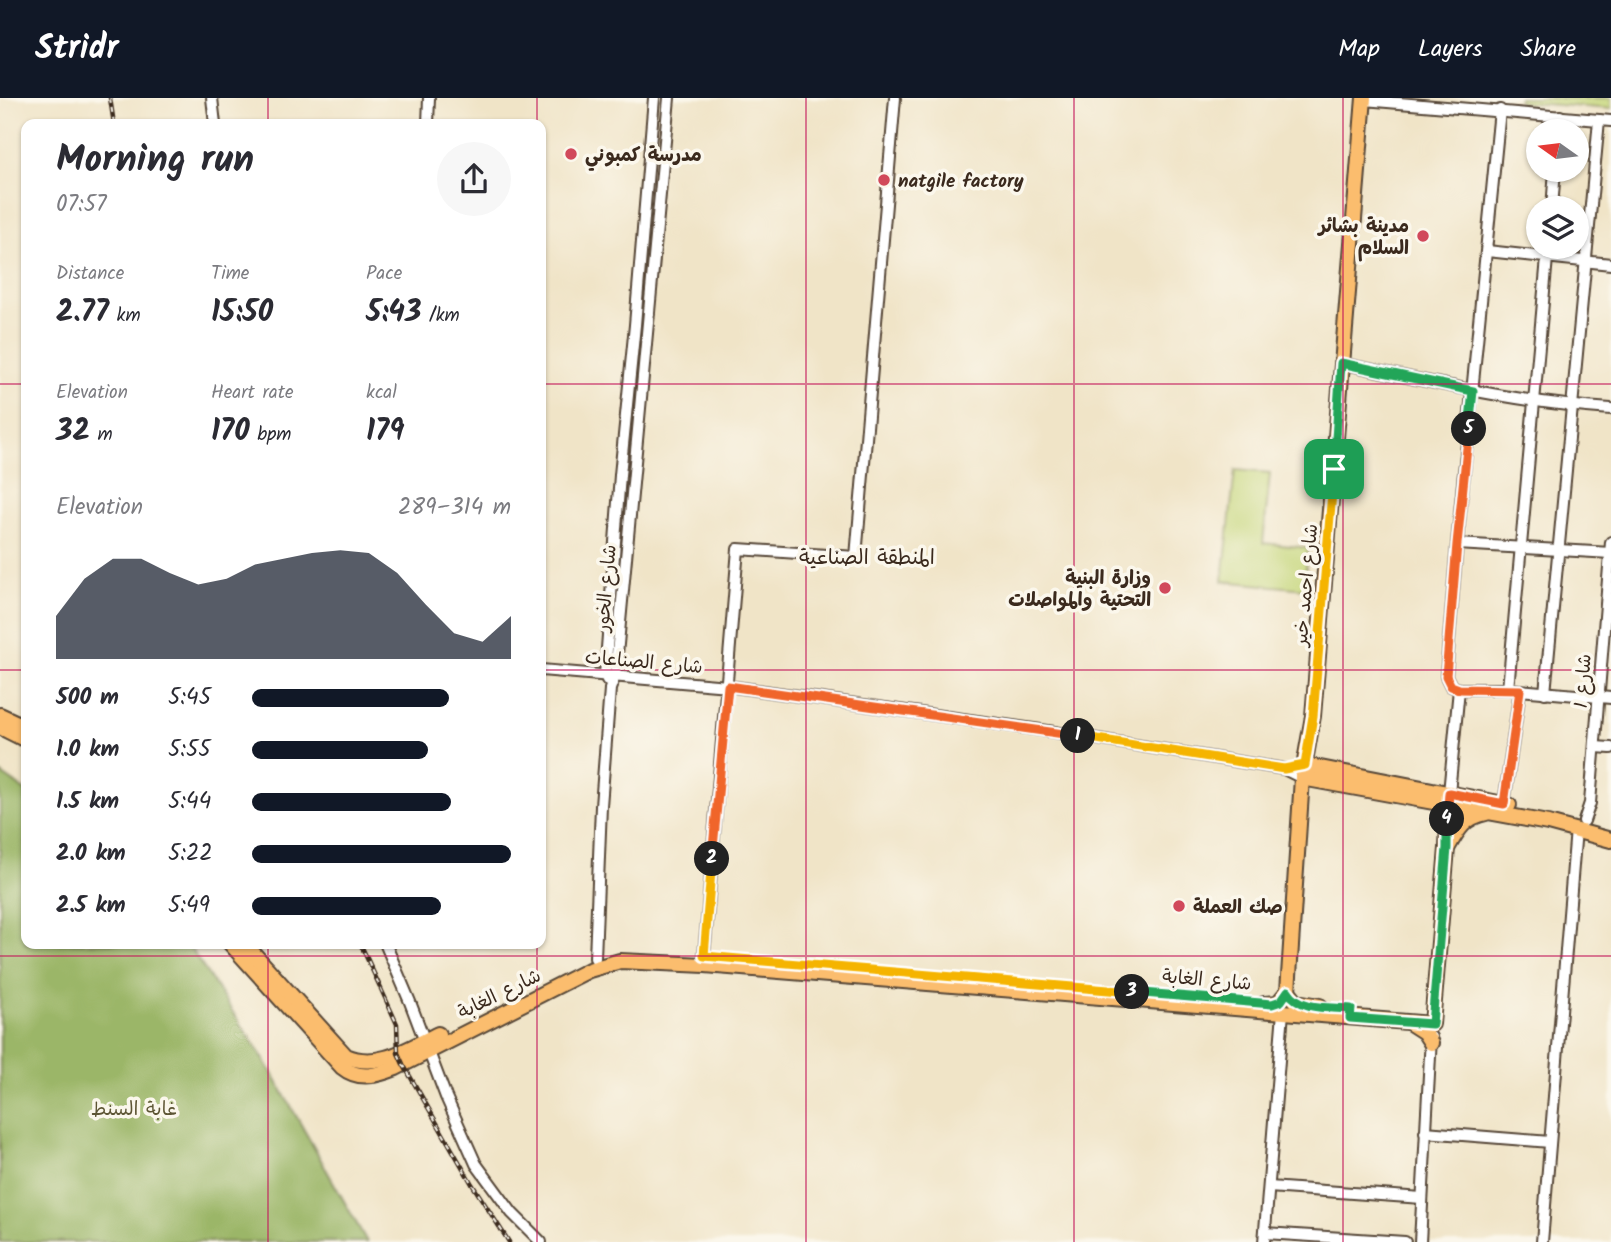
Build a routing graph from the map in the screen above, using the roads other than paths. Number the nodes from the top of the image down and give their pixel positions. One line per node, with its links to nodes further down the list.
1 (212, 98): 9 (street)
2 (429, 98): 10 (street)
3 (654, 98): 14 (street)
4 (668, 98): 15 (street)
5 (895, 98): 35 (street)
6 (1364, 99): 7 (street); 22 (main road, شارع احمد خير)
7 (1500, 110): 8 (street); 16 (street)
8 (1559, 116): 11 (street); 12 (street)
9 (214, 119)
10 (428, 119)
11 (1559, 119)
12 (1599, 120): 13 (street); 20 (street)
13 (1611, 121)
14 (646, 186): 15 (street); 27 (street)
15 (661, 187): 28 (street, شارع الخور)
16 (1487, 251): 17 (street); 23 (street)
17 (1526, 252)
18 (1547, 259): 24 (street)
19 (1578, 259): 20 (street)
20 (1586, 261): 21 (street); 25 (street)
21 (1611, 264)
22 (1341, 363): 23 (street); 48 (main road, شارع احمد خير)
23 (1473, 391): 24 (street); 29 (street)
24 (1535, 402): 25 (street); 30 (street)
25 (1574, 407): 26 (street); 32 (street)
26 (1611, 409)
27 (620, 475): 28 (street); 34 (street)
28 (634, 476): 34 (street, شارع الخور)
29 (1457, 544): 30 (street); 36 (street)
30 (1521, 548): 32 (street); 37 (street)
31 (1611, 549): 32 (street); 40 (street, شارع 1)
32 (1560, 550): 39 (street)
33 (546, 670): 34 (street, شارع الصناعات)
34 (610, 676): 35 (street, شارع الصناعات); 60 (street, شارع الخور)
35 (728, 686): 48 (street, شارع الصناعات); 59 (street)
36 (1459, 689): 37 (street); 49 (street)
37 (1508, 689): 38 (street)
38 (1520, 690): 39 (street); 50 (street)
39 (1545, 692): 40 (street)
40 (1598, 697): 41 (street); 46 (street, شارع 1)
41 (1611, 698)
42 (0, 715): 43 (main road)
43 (21, 725)
44 (0, 727): 45 (main road)
45 (21, 738)
46 (1595, 747): 47 (street); 52 (street, شارع 1)
47 (1611, 748)
48 (1303, 771): 49 (main road); 61 (main road, شارع احمد خير)
49 (1448, 798): 50 (main road); 51 (main road); 55 (main road)
50 (1504, 804): 52 (main road)
51 (1490, 812): 52 (main road); 55 (main road)
52 (1580, 825): 53 (main road); 54 (main road); 69 (street, شارع 1)
53 (1611, 830)
54 (1611, 840)
55 (1447, 848): 64 (main road)
56 (235, 949): 67 (main road, شارع الغابة)
57 (249, 949): 67 (main road, شارع الغابة)
58 (387, 949): 67 (street)
59 (704, 956): 60 (main road, شارع الغابة); 61 (main road, شارع الغابة)
60 (595, 958): 67 (main road, شارع الغابة)
61 (1288, 991): 63 (main road, شارع الغابة)
62 (1283, 1012): 63 (main road, شارع الغابة); 67 (main road, شارع الغابة); 70 (street)
63 (1351, 1014): 64 (main road, شارع الغابة); 65 (main road, شارع الغابة)
64 (1432, 1019): 65 (main road, شارع الغابة); 66 (street)
65 (1408, 1022): 66 (main road)
66 (1431, 1043): 68 (street)
67 (426, 1045): 76 (street)
68 (1425, 1132): 69 (street); 71 (street)
69 (1550, 1142): 79 (street, شارع 1)
70 (1269, 1187): 71 (street); 72 (street)
71 (1422, 1198): 78 (street)
72 (1264, 1237): 73 (street)
73 (1305, 1239): 74 (street)
74 (1342, 1240): 75 (street)
75 (1375, 1241): 77 (street)
76 (541, 1242)
77 (1405, 1242)
78 (1420, 1242)
79 (1542, 1242)

